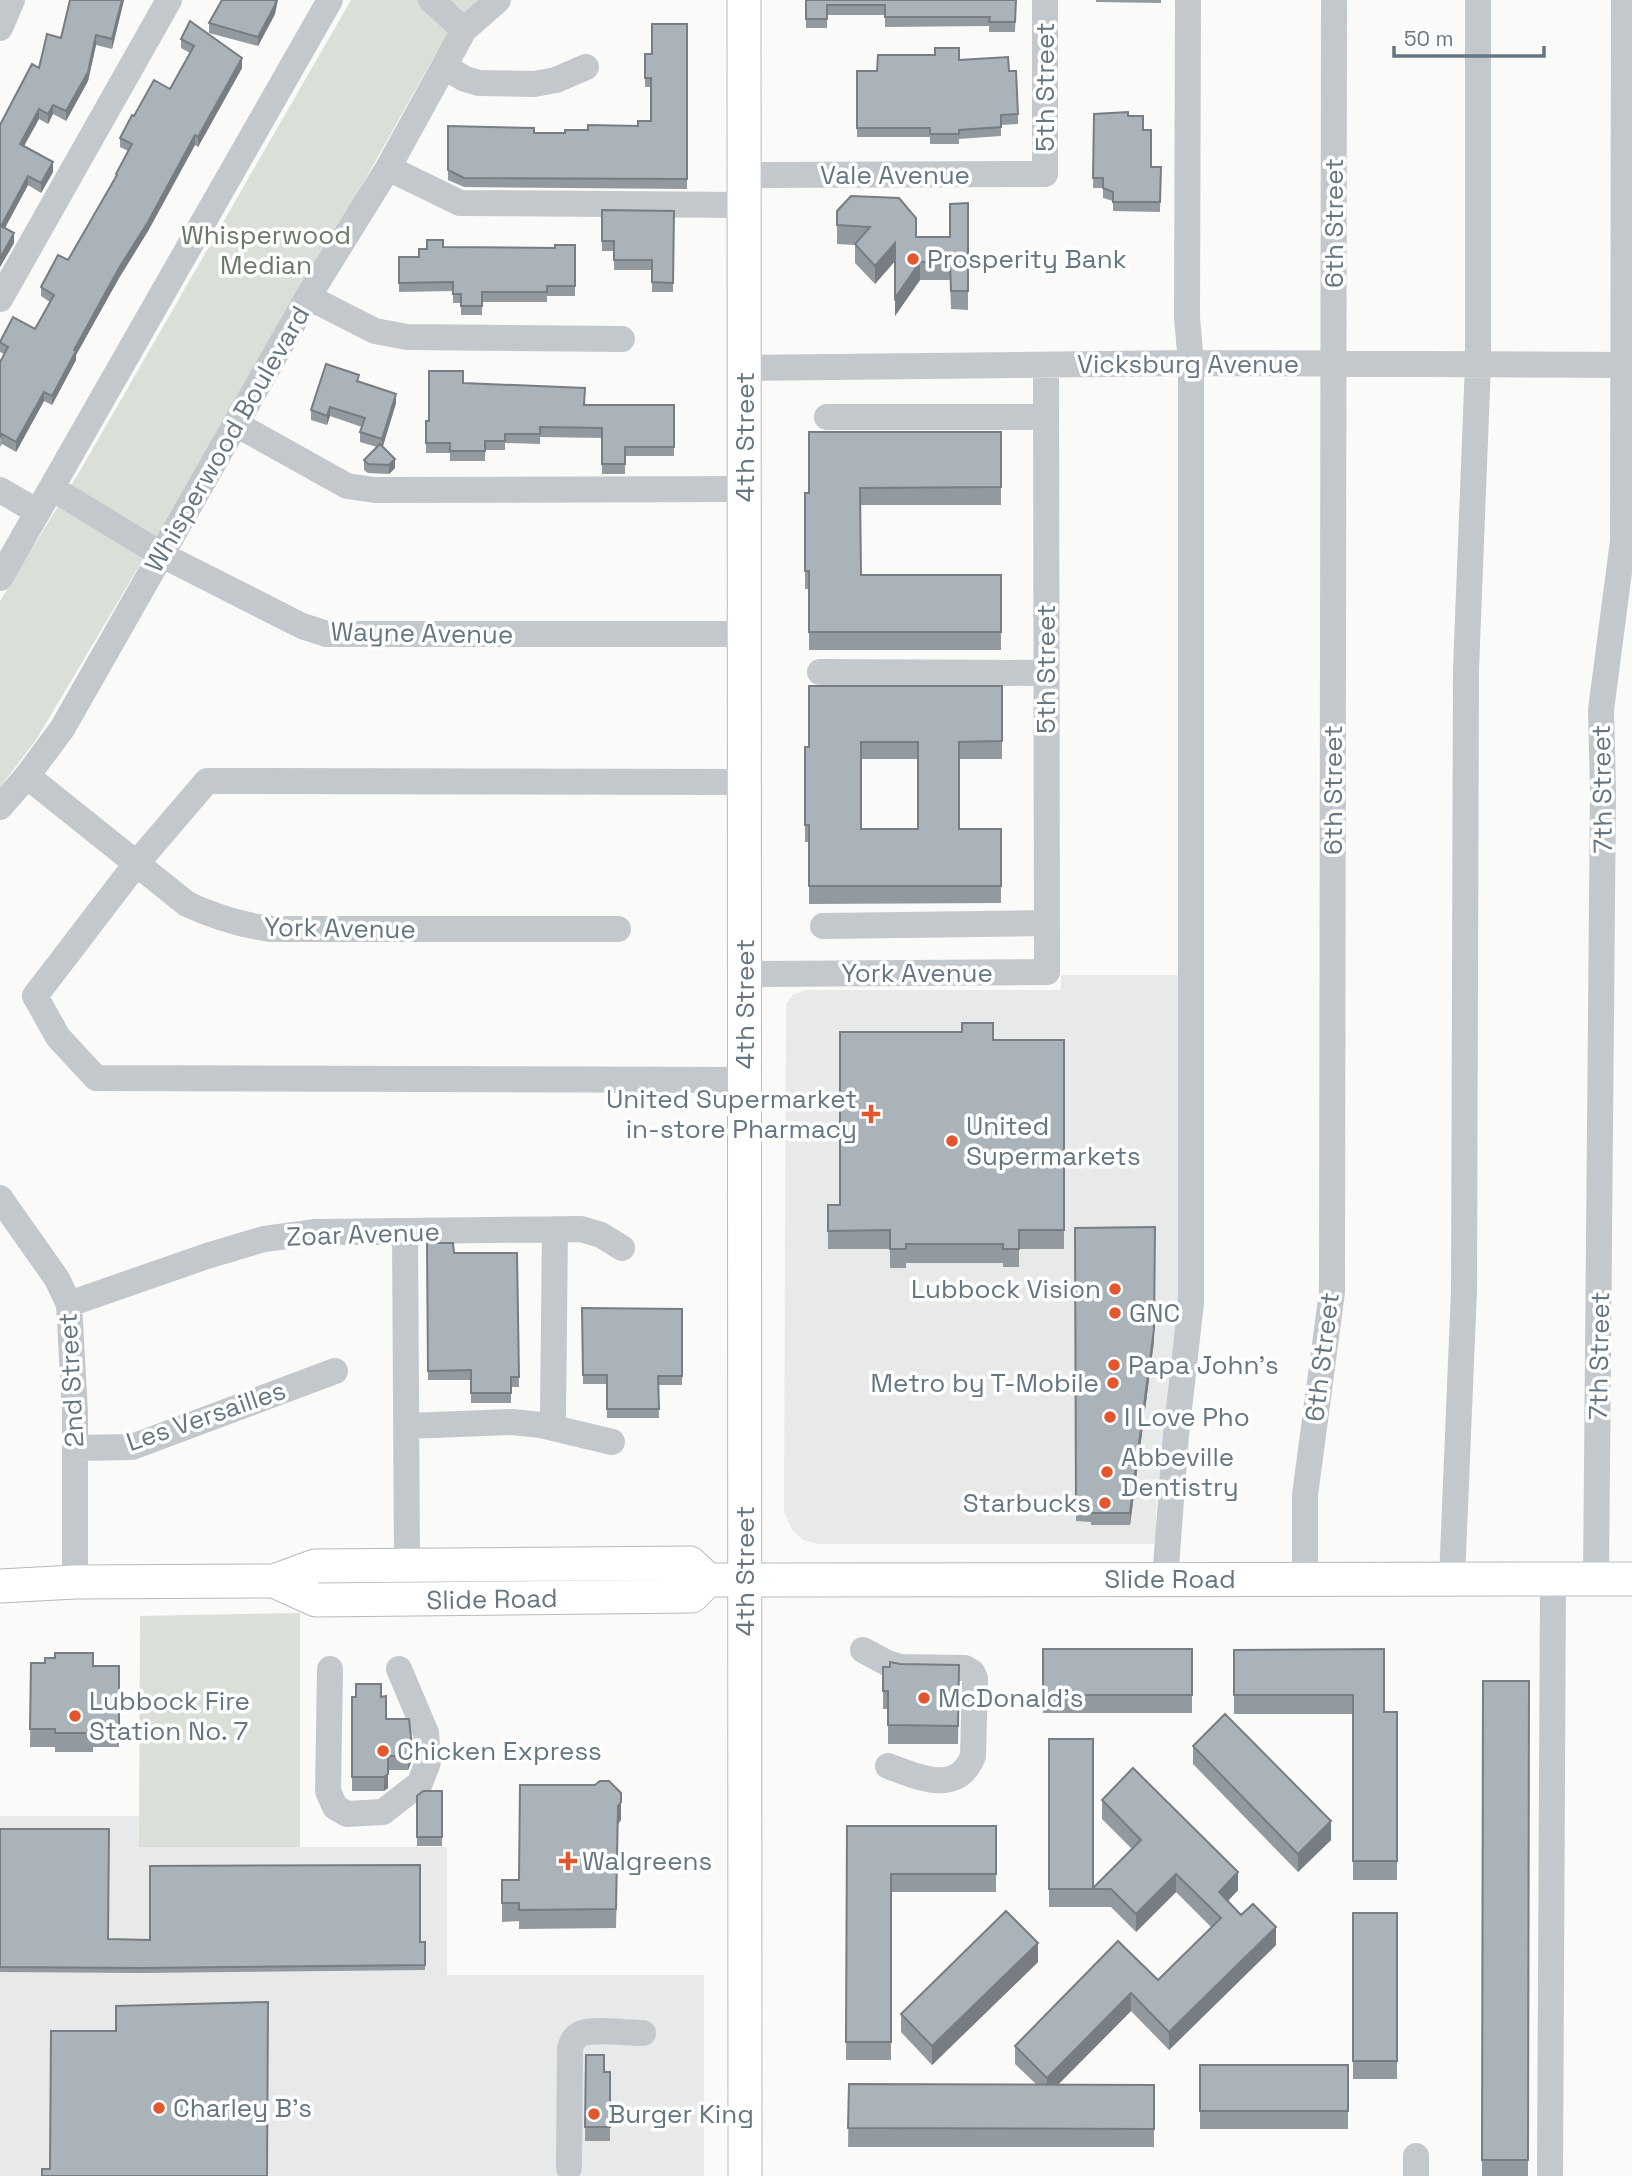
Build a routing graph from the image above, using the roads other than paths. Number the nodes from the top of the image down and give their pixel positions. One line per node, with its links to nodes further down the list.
1 (12, 0): 12 (street)
2 (169, 0): 20 (street)
3 (330, 0): 31 (street)
4 (431, 0): 13 (street)
5 (498, 0): 13 (street, Whisperwood Boulevard)
6 (744, 0): 18 (main road, 4th Street)
7 (1045, 0): 17 (street, 5th Street)
8 (1188, 0): 22 (street)
9 (1334, 0): 23 (street, 6th Street)
10 (1478, 0): 24 (street)
11 (1624, 0): 26 (street, 7th Street)
12 (0, 28)
13 (464, 30): 14 (street, Whisperwood Boulevard)
14 (445, 67): 15 (street); 16 (street, Whisperwood Boulevard)
15 (586, 67)
16 (388, 168): 18 (street, Vale Avenue); 19 (street, Whisperwood Boulevard)
17 (1045, 174): 18 (street, Vale Avenue)
18 (745, 190): 27 (main road, 4th Street)
19 (308, 297): 21 (street); 30 (street, Whisperwood Boulevard)
20 (0, 299)
21 (622, 339)
22 (1191, 363): 23 (street, Vicksburg Avenue); 25 (street, Vicksburg Avenue); 62 (street)
23 (1334, 364): 24 (street, Vicksburg Avenue); 63 (street, 6th Street)
24 (1478, 364): 26 (street, Vicksburg Avenue); 64 (street)
25 (1046, 365): 27 (street, Vicksburg Avenue); 29 (street, 5th Street)
26 (1628, 365): 66 (street, 7th Street)
27 (745, 368): 32 (main road, 4th Street)
28 (827, 416): 29 (street)
29 (1046, 416): 39 (street, 5th Street)
30 (236, 424): 32 (street); 35 (street, Whisperwood Boulevard)
31 (52, 488): 34 (street); 35 (street, Wayne Avenue)
32 (745, 489): 37 (main road, 4th Street)
33 (0, 490): 34 (street)
34 (38, 512): 36 (street)
35 (162, 555): 37 (street, Wayne Avenue); 40 (street, Whisperwood Boulevard)
36 (0, 578)
37 (744, 634): 41 (main road, 4th Street)
38 (820, 672): 39 (street)
39 (1046, 673): 44 (street, 5th Street)
40 (27, 776): 42 (street, Whisperwood Boulevard); 43 (street, York Avenue)
41 (745, 782): 43 (street); 48 (main road, 4th Street)
42 (0, 807)
43 (136, 864): 46 (street, York Avenue); 49 (street)
44 (1047, 923): 45 (street); 47 (street, 5th Street)
45 (822, 926)
46 (618, 929)
47 (1047, 972): 48 (street, York Avenue)
48 (745, 974): 49 (main road, 4th Street)
49 (745, 1080): 61 (main road, 4th Street)
50 (0, 1198): 54 (street, 2nd Street)
51 (555, 1229): 52 (street, Zoar Avenue); 53 (street, Zoar Avenue); 57 (street)
52 (405, 1231): 54 (street, Zoar Avenue); 56 (street)
53 (622, 1248)
54 (69, 1304): 59 (street, 2nd Street)
55 (335, 1371): 59 (street, Les Versailles)
56 (407, 1426): 57 (street); 60 (street)
57 (551, 1427): 58 (street)
58 (612, 1442)
59 (75, 1448): 69 (street, 2nd Street)
60 (407, 1564): 68 (main road, Slide Road); 70 (main road, Slide Road)
61 (745, 1579): 62 (main road, Slide Road); 68 (main road, Slide Road); 80 (main road, 4th Street)
62 (1165, 1579): 63 (main road, Slide Road)
63 (1305, 1579): 64 (main road, Slide Road)
64 (1452, 1579): 65 (main road, Slide Road)
65 (1553, 1579): 66 (main road, Slide Road); 81 (street)
66 (1596, 1579): 67 (main road, Slide Road)
67 (1632, 1579)
68 (708, 1580): 70 (main road, Slide Road)
69 (75, 1581): 70 (main road, Slide Road); 71 (main road, Slide Road)
70 (274, 1581)
71 (0, 1586)
72 (863, 1650): 76 (street)
73 (963, 1651): 76 (street)
74 (330, 1669): 75 (street)
75 (400, 1669)
76 (975, 1678): 77 (street)
77 (888, 1766)
78 (643, 2033): 79 (street)
79 (569, 2168)
80 (745, 2176)
81 (1550, 2176)

